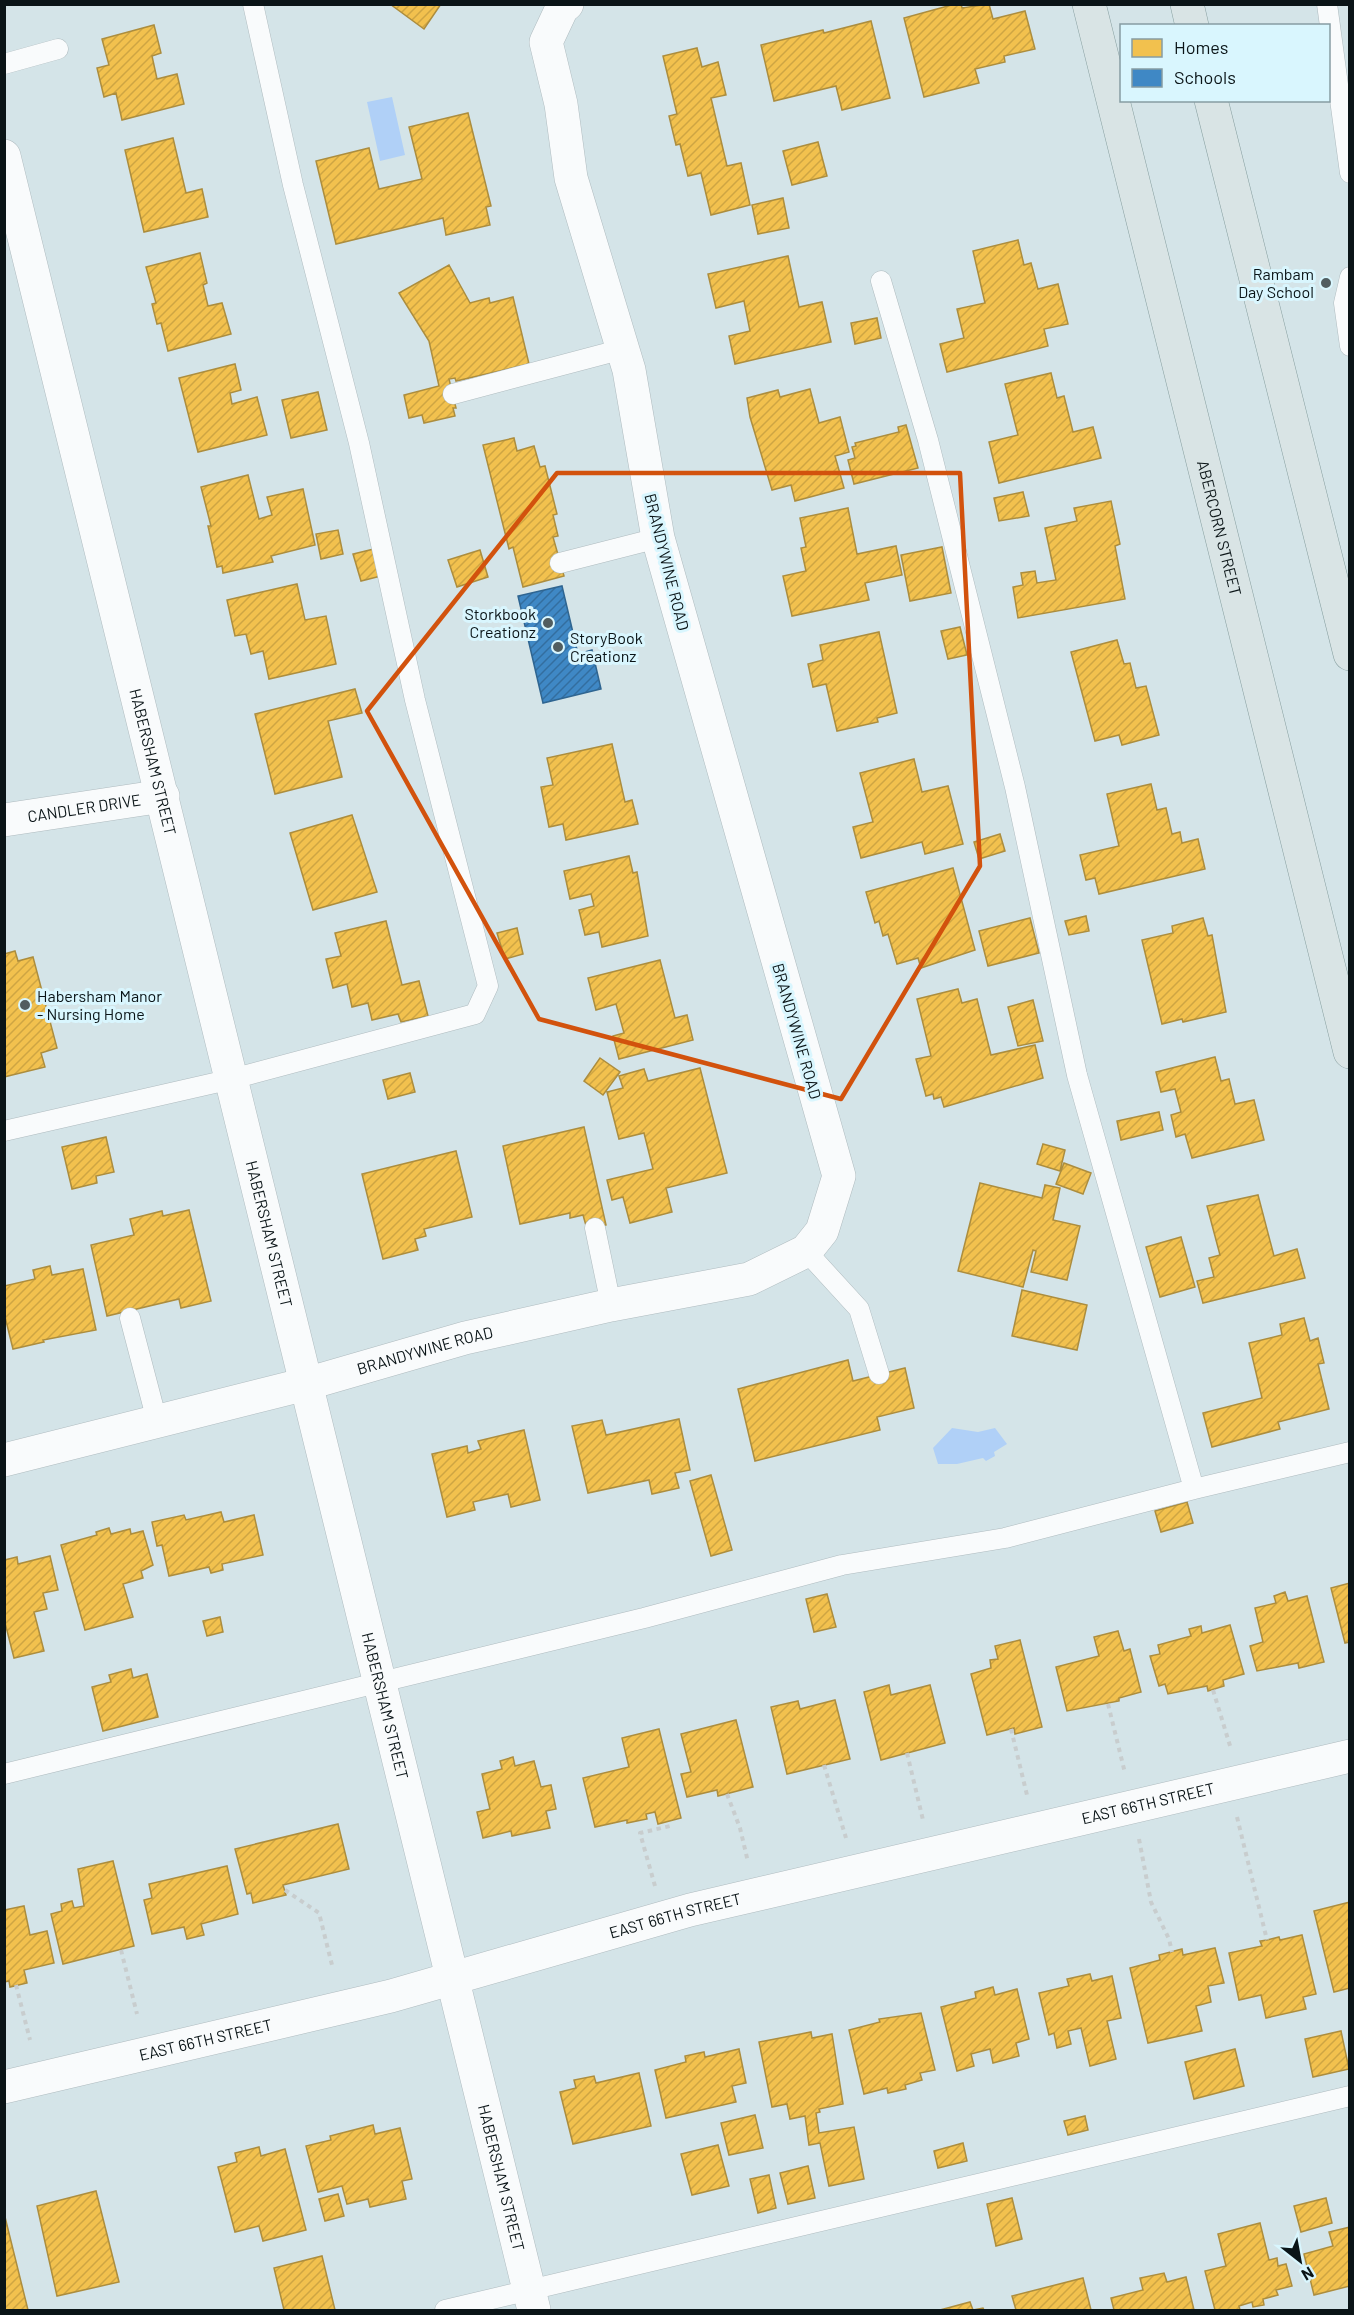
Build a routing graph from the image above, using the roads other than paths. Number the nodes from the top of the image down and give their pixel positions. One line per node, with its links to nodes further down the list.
1 (253, 4): 25 (lane)
2 (567, 4): 17 (street, BRANDYWINE ROAD)
3 (1089, 4): 24 (main road, ABERCORN STREET)
4 (1187, 4): 6 (main road)
5 (1327, 4): 7 (lane)
6 (1192, 24)
7 (1330, 24)
8 (1330, 26): 13 (lane)
9 (58, 49): 10 (lane)
10 (4, 64)
11 (1212, 102): 21 (main road)
12 (4, 156): 22 (street, HABERSHAM STREET)
13 (1350, 173)
14 (1350, 276): 16 (lane)
15 (881, 281): 36 (lane)
16 (1350, 346)
17 (623, 350): 18 (lane); 19 (street, BRANDYWINE ROAD)
18 (453, 394)
19 (658, 538): 20 (lane); 28 (street, BRANDYWINE ROAD)
20 (560, 563)
21 (1350, 654)
22 (163, 796): 23 (street, CANDLER DRIVE); 25 (street, HABERSHAM STREET)
23 (4, 820)
24 (1350, 1052)
25 (232, 1079): 26 (lane); 32 (street, HABERSHAM STREET)
26 (4, 1131)
27 (595, 1228): 29 (lane)
28 (806, 1251): 29 (street, BRANDYWINE ROAD); 31 (lane)
29 (611, 1305): 32 (street, BRANDYWINE ROAD)
30 (130, 1318): 33 (lane)
31 (879, 1374)
32 (306, 1384): 33 (street, BRANDYWINE ROAD); 37 (street, HABERSHAM STREET)
33 (158, 1421): 35 (street, BRANDYWINE ROAD)
34 (1350, 1452): 36 (lane)
35 (4, 1460)
36 (1194, 1489): 37 (lane)
37 (380, 1684): 39 (lane); 40 (street, HABERSHAM STREET)
38 (1350, 1756): 40 (street, EAST 66TH STREET)
39 (4, 1774)
40 (453, 1978): 41 (street, EAST 66TH STREET); 43 (street, HABERSHAM STREET)
41 (4, 2087)
42 (1350, 2096): 43 (lane)
43 (531, 2300): 44 (lane)
44 (445, 2310)

